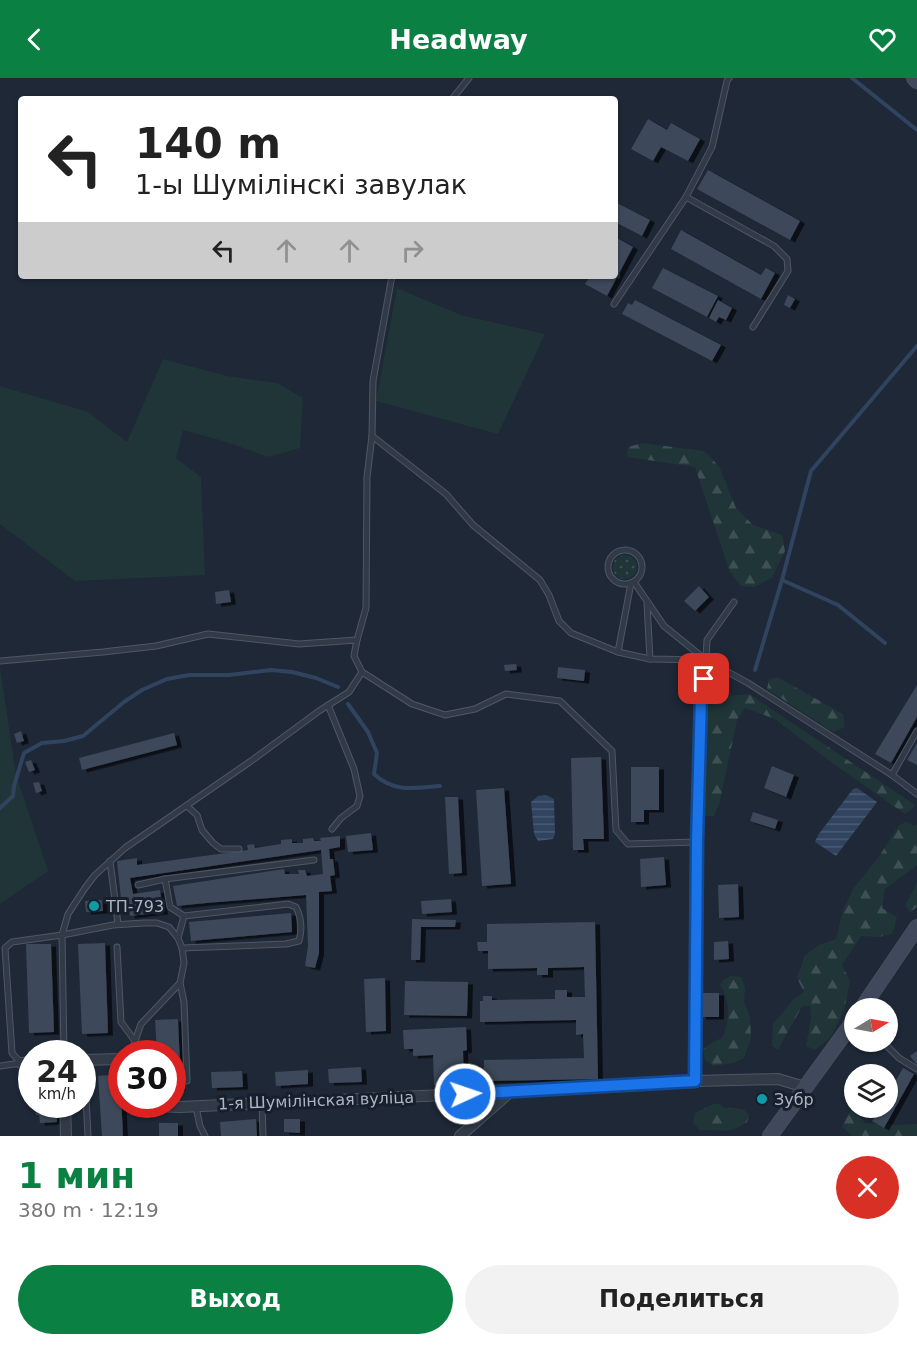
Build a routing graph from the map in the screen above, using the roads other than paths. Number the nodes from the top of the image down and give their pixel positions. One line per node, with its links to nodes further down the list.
1 (469, 78): 3 (lane)
2 (729, 78): 4 (lane)
3 (454, 96)
4 (686, 197): 6 (lane); 7 (lane)
5 (391, 279): 8 (lane)
6 (614, 304)
7 (753, 327)
8 (372, 436): 12 (lane); 13 (lane)
9 (633, 583): 9 (lane); 10 (lane); 13 (lane)
10 (647, 601): 14 (lane); 15 (lane)
11 (734, 602): 15 (lane)
12 (357, 640): 16 (lane); 17 (lane)
13 (618, 652): 14 (lane)
14 (650, 659): 15 (lane)
15 (706, 660): 20 (lane); 24 (street)
16 (0, 662)
17 (362, 672): 18 (lane); 24 (lane)
18 (328, 705): 22 (lane); 23 (lane)
19 (917, 731): 20 (lane)
20 (892, 775): 21 (lane)
21 (917, 794)
22 (187, 806): 25 (lane); 27 (lane)
23 (332, 829)
24 (697, 842): 49 (street)
25 (239, 849)
26 (314, 860): 28 (lane)
27 (110, 861): 31 (lane); 33 (lane)
28 (165, 879): 29 (lane); 30 (lane)
29 (138, 885)
30 (184, 916): 34 (lane); 36 (lane)
31 (118, 924): 33 (lane); 34 (lane)
32 (917, 927): 38 (main road)
33 (62, 936): 40 (lane); 44 (lane)
34 (178, 938): 36 (lane)
35 (117, 947): 41 (lane)
36 (182, 948): 37 (lane)
37 (180, 983): 42 (lane); 48 (lane)
38 (870, 998)
39 (844, 1034): 50 (main road)
40 (64, 1040)
41 (134, 1040)
42 (135, 1040)
43 (894, 1052): 47 (lane)
44 (18, 1057)
45 (18, 1064): 46 (lane)
46 (0, 1066)
47 (917, 1069)
48 (187, 1081)
49 (695, 1081): 50 (street, 1-я Шумілінская вуліца); 51 (street, 1-я Шумілінская вуліца)
50 (805, 1087): 62 (main road)
51 (510, 1092): 52 (street, 1-я Шумілінская вуліца); 61 (street)
52 (262, 1102): 54 (street, 1-я Шумілінская вуліца); 60 (lane)
53 (186, 1106): 54 (street, 1-я Шумілінская вуліца)
54 (195, 1106): 59 (lane)
55 (65, 1118): 57 (street)
56 (87, 1118): 58 (lane)
57 (66, 1136)
58 (88, 1136)
59 (205, 1136)
60 (263, 1136)
61 (460, 1136)
62 (770, 1136)

